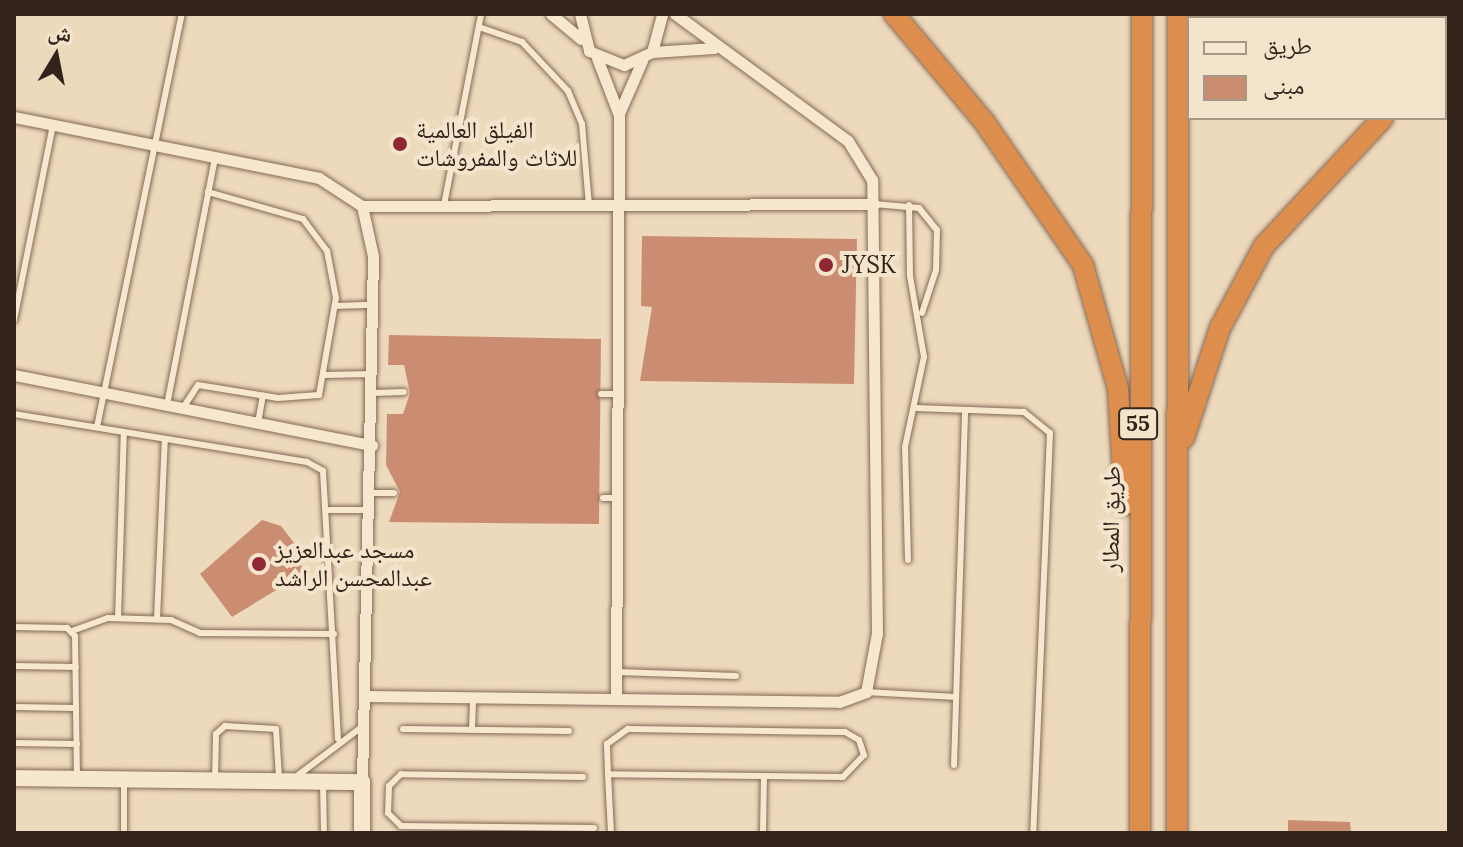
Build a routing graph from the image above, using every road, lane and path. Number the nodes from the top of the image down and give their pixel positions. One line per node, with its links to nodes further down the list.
1 (182, 14): 19 (lane)
2 (481, 14): 10 (lane)
3 (551, 14): 11 (street)
4 (580, 14): 11 (street)
5 (662, 14): 13 (street)
6 (675, 14): 12 (street)
7 (894, 14): 59 (highway)
8 (1142, 14): 59 (highway, طريق المطار / 55)
9 (1178, 14): 51 (highway, 55)
10 (479, 27): 23 (lane); 24 (lane)
11 (583, 41): 14 (street)
12 (718, 49): 13 (street); 22 (street)
13 (647, 56): 14 (street); 15 (street)
14 (597, 58): 15 (street)
15 (619, 115): 25 (street)
16 (14, 117): 18 (street)
17 (1381, 120): 51 (highway)
18 (53, 125): 19 (street); 31 (lane)
19 (156, 146): 20 (street); 35 (lane)
20 (215, 157): 21 (lane); 27 (street)
21 (208, 192): 29 (lane); 41 (lane)
22 (874, 204): 25 (street); 26 (lane); 69 (street)
23 (444, 205): 24 (street); 27 (street)
24 (589, 205): 25 (street)
25 (620, 205): 39 (street)
26 (909, 205): 30 (lane); 30 (lane)
27 (362, 206): 28 (street)
28 (373, 305): 29 (lane); 32 (street)
29 (335, 306): 34 (lane)
30 (922, 313): 43 (lane)
31 (14, 320)
32 (372, 374): 34 (lane); 37 (street)
33 (14, 375): 35 (street)
34 (324, 375): 40 (lane)
35 (103, 392): 41 (street); 47 (lane)
36 (404, 392): 37 (lane)
37 (372, 393): 50 (street)
38 (601, 394): 39 (lane)
39 (619, 394): 55 (street)
40 (263, 395): 42 (lane); 46 (lane)
41 (167, 405): 42 (street)
42 (183, 408): 46 (street)
43 (916, 408): 44 (lane); 58 (lane)
44 (965, 410): 71 (lane); 101 (lane)
45 (14, 414): 47 (lane)
46 (258, 423): 50 (street)
47 (97, 427): 48 (lane)
48 (124, 432): 49 (lane); 60 (lane)
49 (165, 439): 56 (lane); 61 (lane)
50 (372, 445): 52 (street)
51 (1178, 457): 103 (highway, 55)
52 (371, 493): 53 (lane); 57 (street)
53 (394, 493)
54 (603, 498): 55 (lane)
55 (618, 498): 67 (street)
56 (329, 510): 57 (lane); 64 (lane)
57 (371, 510): 70 (street)
58 (908, 560)
59 (1136, 598): 102 (highway, طريق المطار / 55)
60 (118, 618): 61 (lane); 63 (lane)
61 (157, 619): 64 (lane)
62 (14, 627): 63 (lane)
63 (72, 631): 66 (lane)
64 (334, 634): 80 (lane)
65 (14, 666): 66 (lane)
66 (76, 667): 75 (lane)
67 (617, 672): 68 (lane); 73 (street)
68 (736, 676)
69 (866, 692): 71 (lane); 73 (street)
70 (367, 696): 72 (street); 76 (street)
71 (956, 697): 83 (lane)
72 (473, 698): 73 (street); 78 (lane)
73 (616, 699)
74 (14, 707): 75 (lane)
75 (76, 708): 82 (lane)
76 (367, 724): 80 (lane); 93 (street)
77 (403, 729): 78 (lane)
78 (472, 730): 79 (lane)
79 (569, 731)
80 (338, 739): 91 (lane)
81 (14, 743): 82 (lane)
82 (77, 744): 88 (lane)
83 (954, 765)
84 (608, 774): 85 (lane); 85 (lane); 99 (lane)
85 (764, 776): 100 (lane)
86 (583, 777): 95 (lane)
87 (14, 778): 88 (street)
88 (77, 778): 89 (street)
89 (124, 778): 90 (street); 96 (lane)
90 (214, 780): 91 (street); 91 (lane)
91 (285, 781): 92 (street)
92 (323, 782): 93 (street); 97 (lane)
93 (362, 782): 98 (street)
94 (594, 828): 95 (lane)
95 (423, 830)
96 (124, 833)
97 (324, 833)
98 (362, 833)
99 (611, 833)
100 (763, 833)
101 (1033, 833)
102 (1140, 833)
103 (1177, 833)

